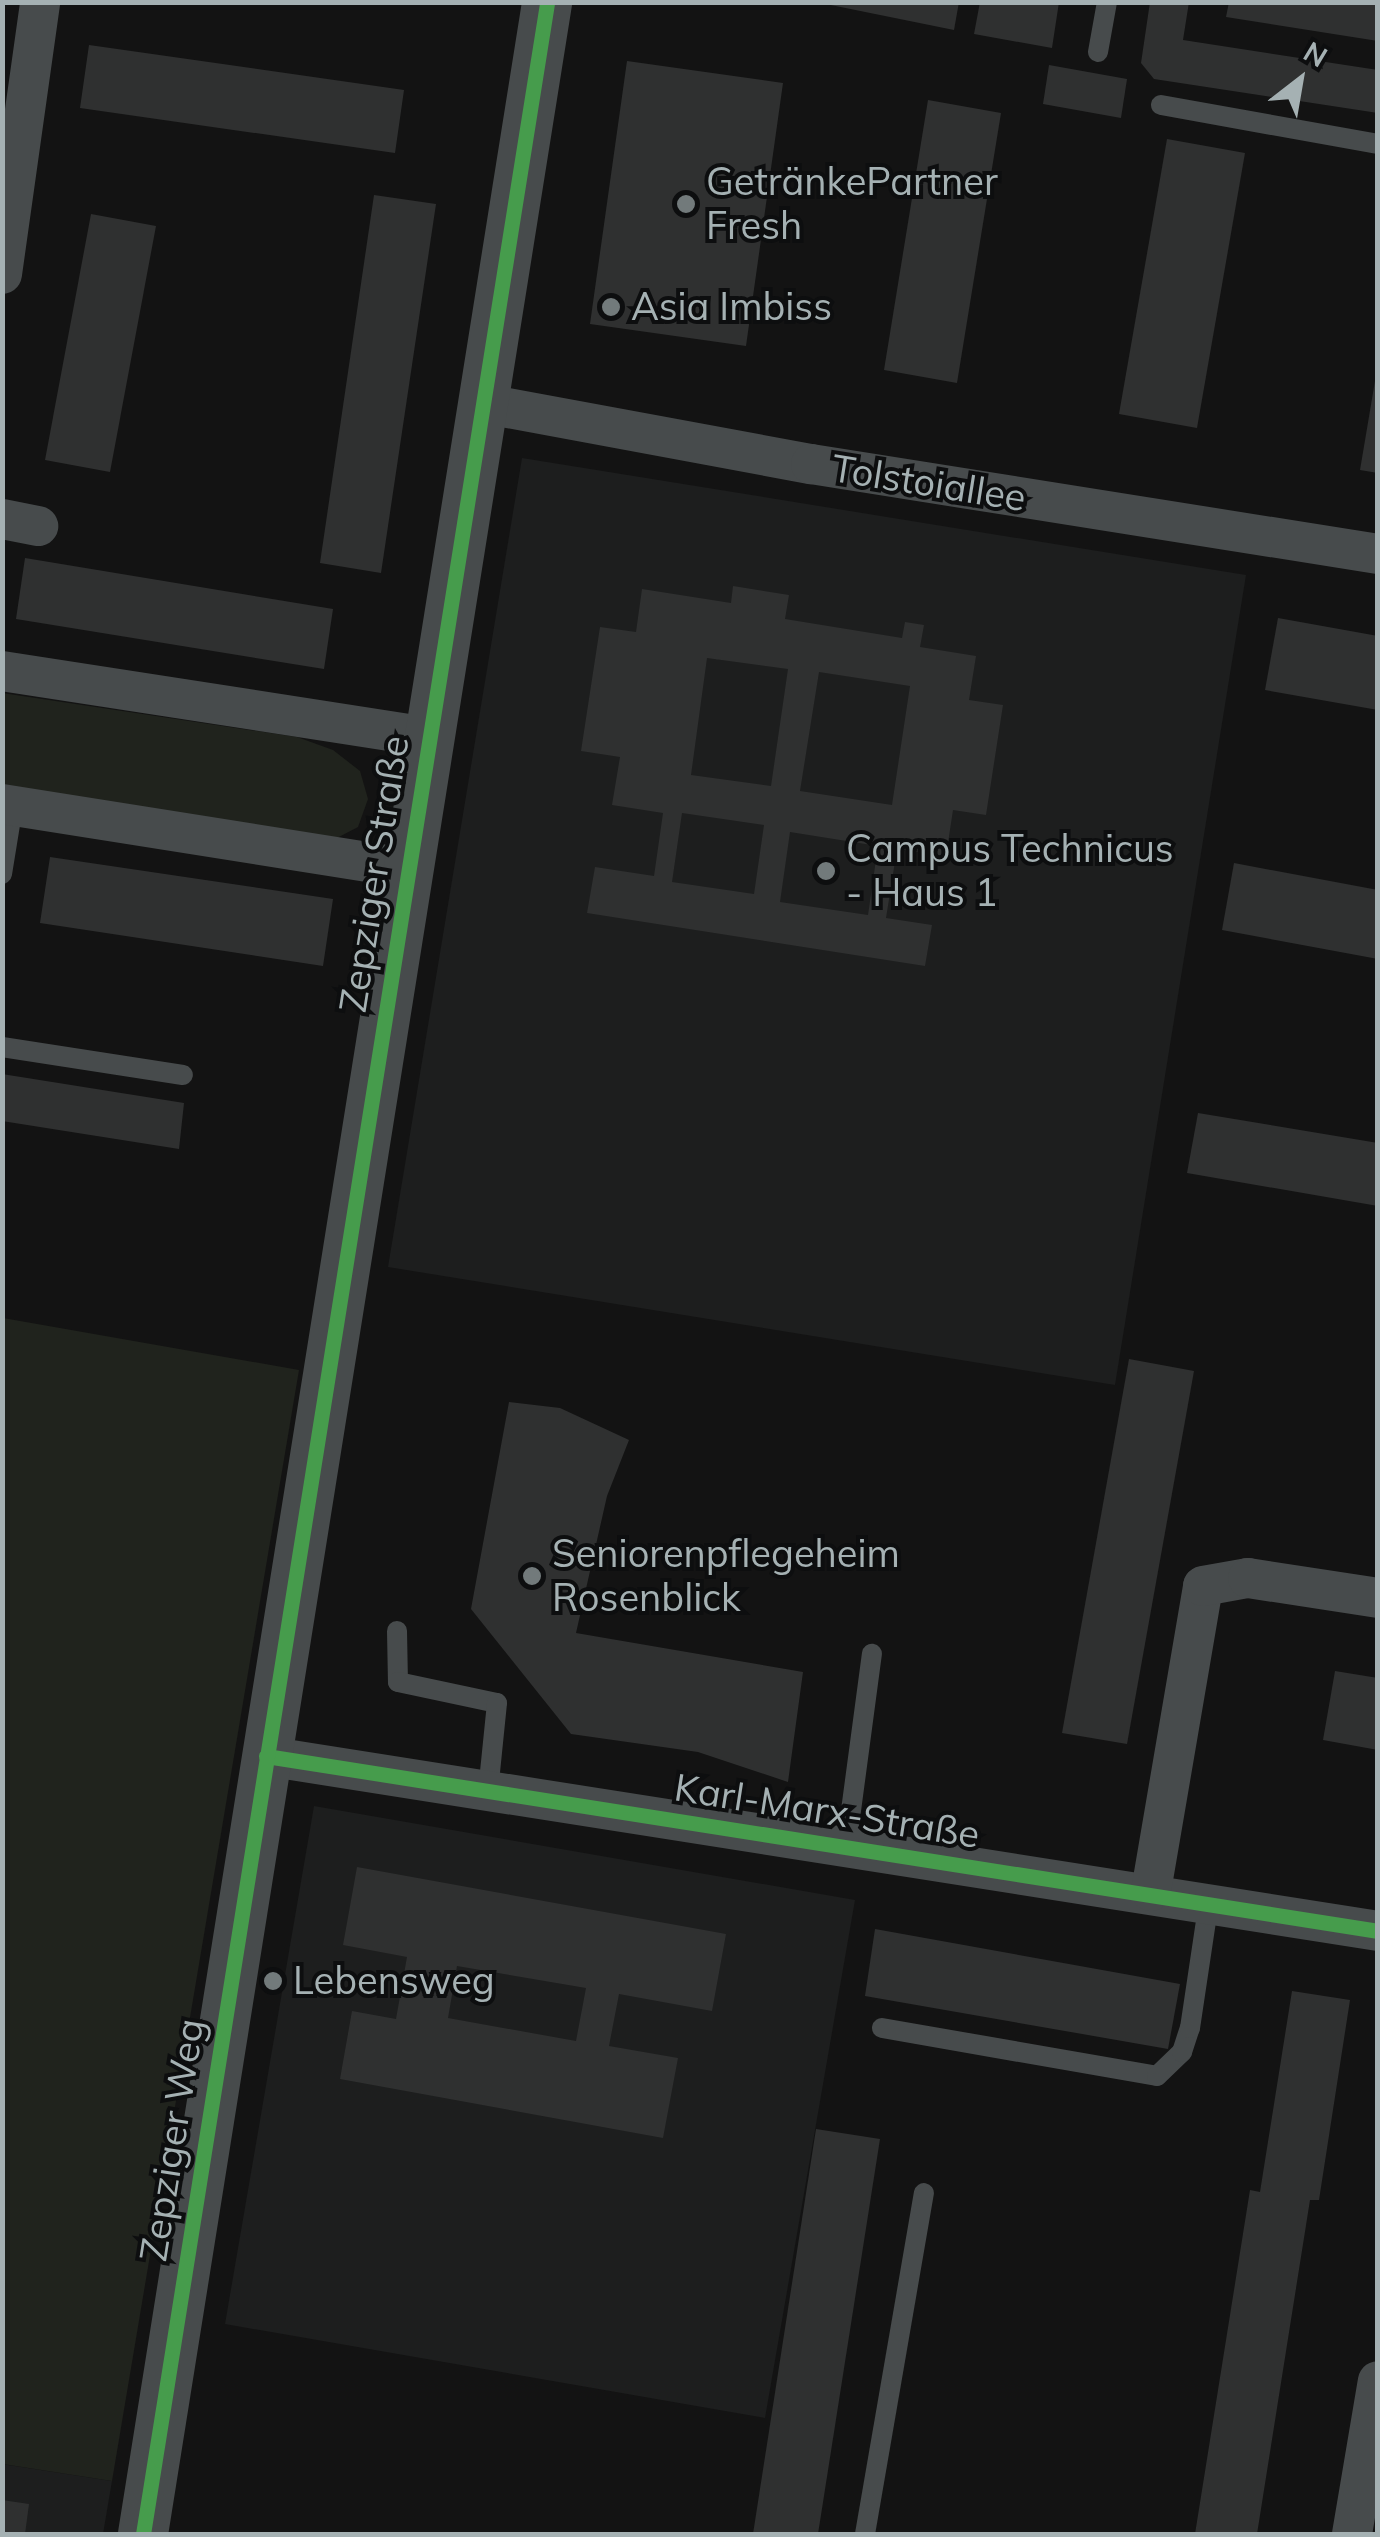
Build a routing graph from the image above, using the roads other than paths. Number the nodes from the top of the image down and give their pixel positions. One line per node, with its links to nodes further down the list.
1 (40, 2): 7 (street)
2 (547, 2): 8 (street, Zepziger Straße)
3 (1106, 2): 4 (lane)
4 (1098, 52)
5 (1161, 105): 6 (lane)
6 (1378, 144)
7 (2, 274)
8 (481, 403): 9 (street, Tolstoiallee); 11 (street, Zepziger Straße)
9 (1378, 554)
10 (2, 670): 11 (street)
11 (428, 737): 13 (street, Zepziger Straße)
12 (8, 805): 13 (street); 14 (lane)
13 (407, 868): 20 (street, Zepziger Straße)
14 (2, 874)
15 (2, 1047): 16 (lane)
16 (183, 1075)
17 (1378, 1598): 23 (street)
18 (397, 1631): 21 (lane)
19 (872, 1654): 22 (lane)
20 (266, 1756): 21 (street, Karl-Marx-Straße); 29 (street, Zepziger Weg)
21 (488, 1790): 22 (street, Karl-Marx-Straße)
22 (846, 1848): 23 (street, Karl-Marx-Straße)
23 (1151, 1891): 24 (street, Karl-Marx-Straße)
24 (1208, 1901): 25 (street, Karl-Marx-Straße); 26 (lane)
25 (1378, 1931)
26 (882, 2028)
27 (924, 2193): 30 (lane)
28 (1378, 2381): 31 (street)
29 (143, 2534)
30 (865, 2534)
31 (1352, 2534)

